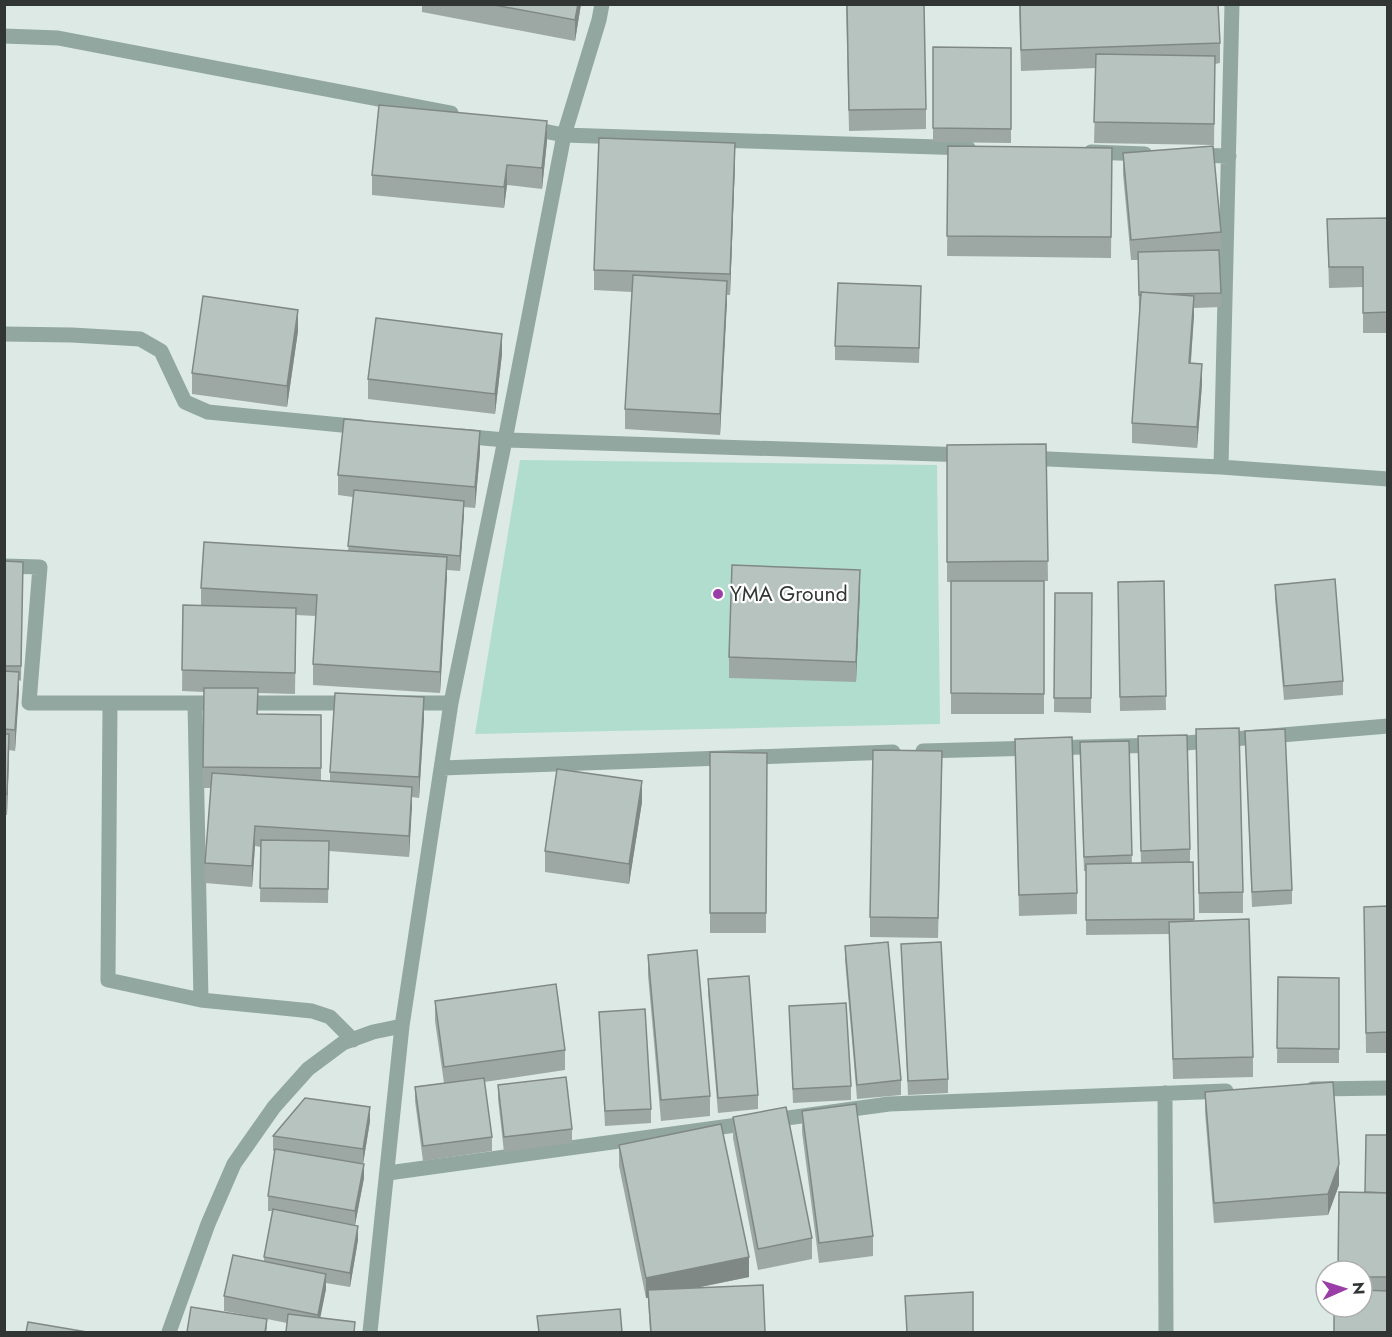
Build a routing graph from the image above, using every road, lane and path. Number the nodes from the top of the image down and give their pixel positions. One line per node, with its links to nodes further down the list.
1 (603, 4): 6 (street)
2 (1232, 4): 11 (street)
3 (4, 36): 4 (street)
4 (461, 115)
5 (518, 126): 6 (street)
6 (564, 135): 7 (street); 15 (street)
7 (980, 148)
8 (1075, 152): 9 (street)
9 (1158, 154)
10 (1181, 155): 11 (street)
11 (1229, 156): 18 (street)
12 (4, 334): 13 (street)
13 (374, 428)
14 (446, 435): 15 (street)
15 (505, 440): 16 (street); 25 (street)
16 (987, 456)
17 (1011, 457): 18 (street)
18 (1221, 467): 19 (street)
19 (1388, 479)
20 (4, 566): 21 (street)
21 (110, 703): 22 (street); 28 (street)
22 (195, 703): 23 (street); 28 (street)
23 (370, 703)
24 (393, 703): 25 (street)
25 (451, 703): 27 (street)
26 (1388, 726): 27 (street)
27 (442, 768): 29 (street)
28 (201, 1000): 30 (street)
29 (402, 1026): 30 (street); 35 (street)
30 (353, 1040): 36 (street)
31 (1388, 1088): 32 (street)
32 (1294, 1090)
33 (1235, 1091): 34 (street)
34 (1165, 1093): 35 (street); 38 (street)
35 (388, 1173): 37 (street)
36 (169, 1332)
37 (370, 1332)
38 (1166, 1332)

